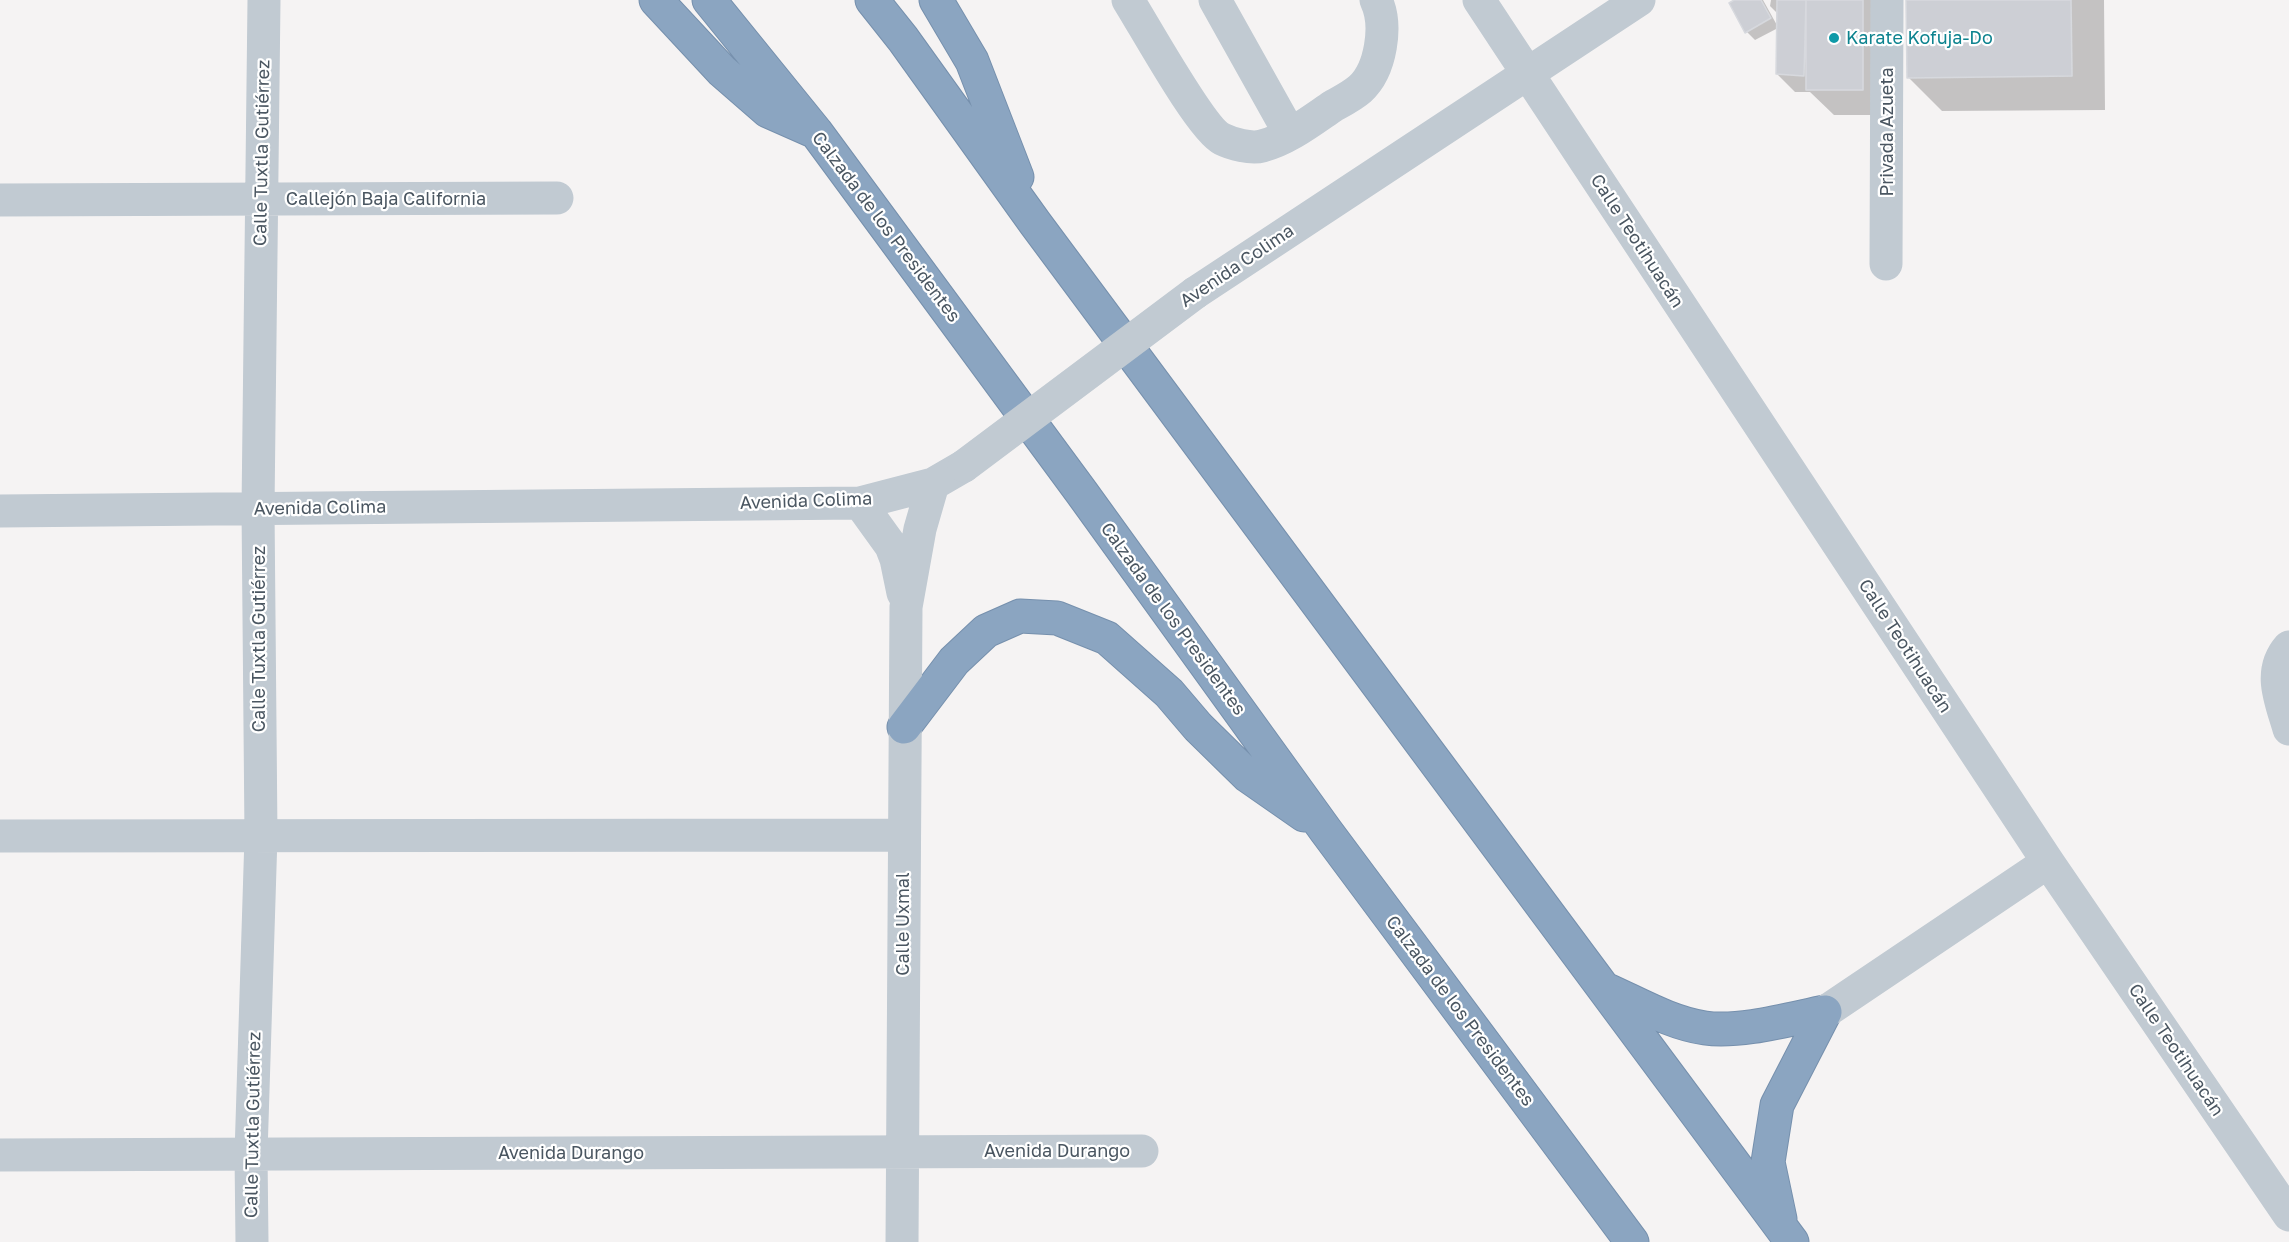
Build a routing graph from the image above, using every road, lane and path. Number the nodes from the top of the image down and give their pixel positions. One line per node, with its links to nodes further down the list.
1 (264, 0): 17 (street, Calle Tuxtla Gutiérrez)
2 (656, 0): 13 (highway)
3 (710, 0): 13 (highway, Calzada de los Presidentes)
4 (872, 0): 18 (highway)
5 (936, 0): 18 (highway)
6 (1128, 0): 14 (street)
7 (1215, 0): 14 (street)
8 (1376, 0): 14 (street)
9 (1479, 0): 12 (street, Calle Teotihuacán)
10 (1640, 0): 12 (street, Avenida Colima)
11 (1887, 0): 19 (street, Privada Azueta)
12 (1526, 73): 20 (street, Avenida Colima, bridge); 32 (street, Calle Teotihuacán)
13 (816, 132): 28 (highway, Calzada de los Presidentes)
14 (1290, 135)
15 (557, 198): 17 (street, Callejón Baja California)
16 (0, 200): 17 (street, Callejón Baja California)
17 (262, 200): 22 (street, Calle Tuxtla Gutiérrez)
18 (1035, 223): 33 (highway)
19 (1886, 264)
20 (933, 484): 21 (street, Avenida Colima); 24 (street, Calle Uxmal)
21 (861, 503): 22 (street, Avenida Colima); 24 (street, Calle Uxmal)
22 (258, 508): 23 (street, Avenida Colima); 31 (street, Calle Tuxtla Gutiérrez)
23 (0, 512)
24 (906, 607): 26 (street, Calle Uxmal)
25 (2289, 647): 27 (street)
26 (904, 727): 28 (highway); 29 (street, Calle Uxmal)
27 (2289, 729)
28 (1326, 831): 43 (highway, Calzada de los Presidentes)
29 (904, 835): 31 (street); 36 (street, Calle Uxmal)
30 (0, 836): 31 (street)
31 (261, 836): 37 (street, Calle Tuxtla Gutiérrez)
32 (2048, 862): 34 (street); 39 (street, Calle Teotihuacán)
33 (1603, 988): 34 (highway); 40 (highway)
34 (1825, 1012): 40 (highway)
35 (1142, 1151): 36 (street, Avenida Durango)
36 (901, 1152): 37 (street, Avenida Durango); 42 (street, Calle Uxmal)
37 (251, 1154): 38 (street, Avenida Durango); 41 (street, Calle Tuxtla Gutiérrez)
38 (0, 1155)
39 (2289, 1215)
40 (1787, 1235)
41 (252, 1242)
42 (902, 1242)
43 (1632, 1242)

